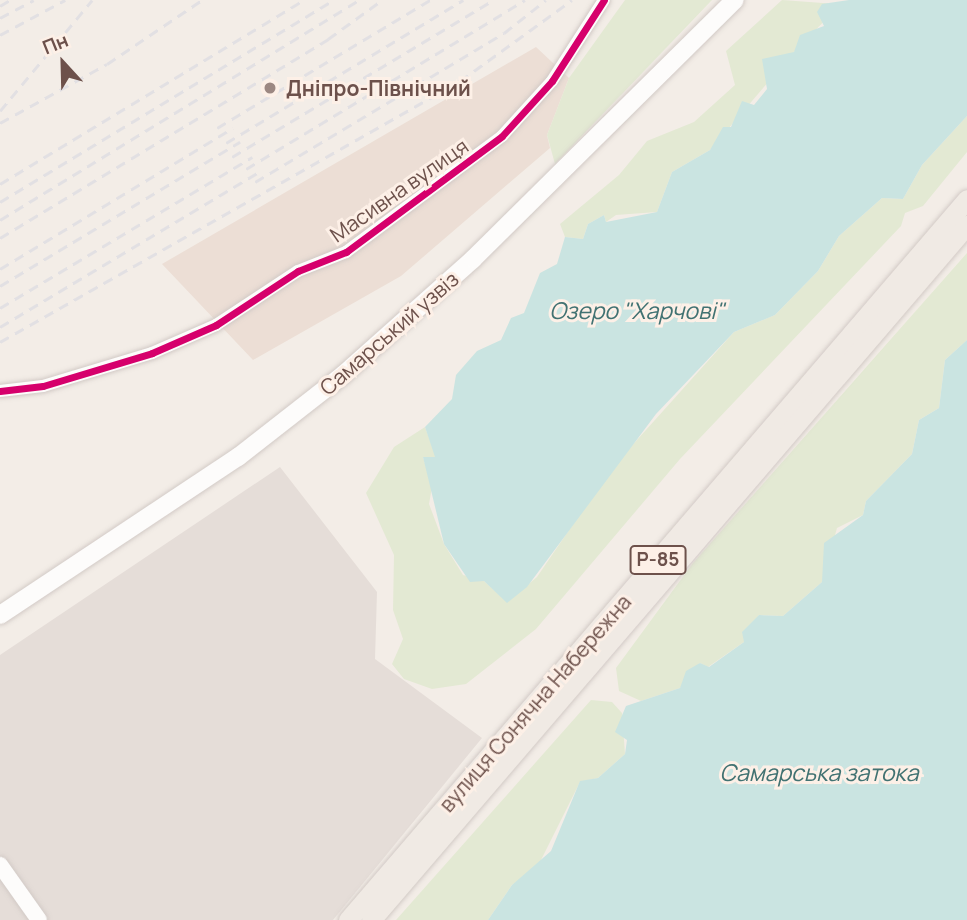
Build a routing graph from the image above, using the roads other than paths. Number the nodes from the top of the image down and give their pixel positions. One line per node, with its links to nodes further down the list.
1 (604, 0): 5 (street, Масивна вулиця)
2 (735, 0): 6 (main road, Самарський узвіз)
3 (967, 200): 9 (main road, вулиця Сонячна Набережна / Р-85)
4 (967, 225): 10 (main road, вулиця Сонячна Набережна / Р-85)
5 (0, 391)
6 (0, 615)
7 (0, 865): 8 (street)
8 (39, 920)
9 (348, 920)
10 (371, 920)

